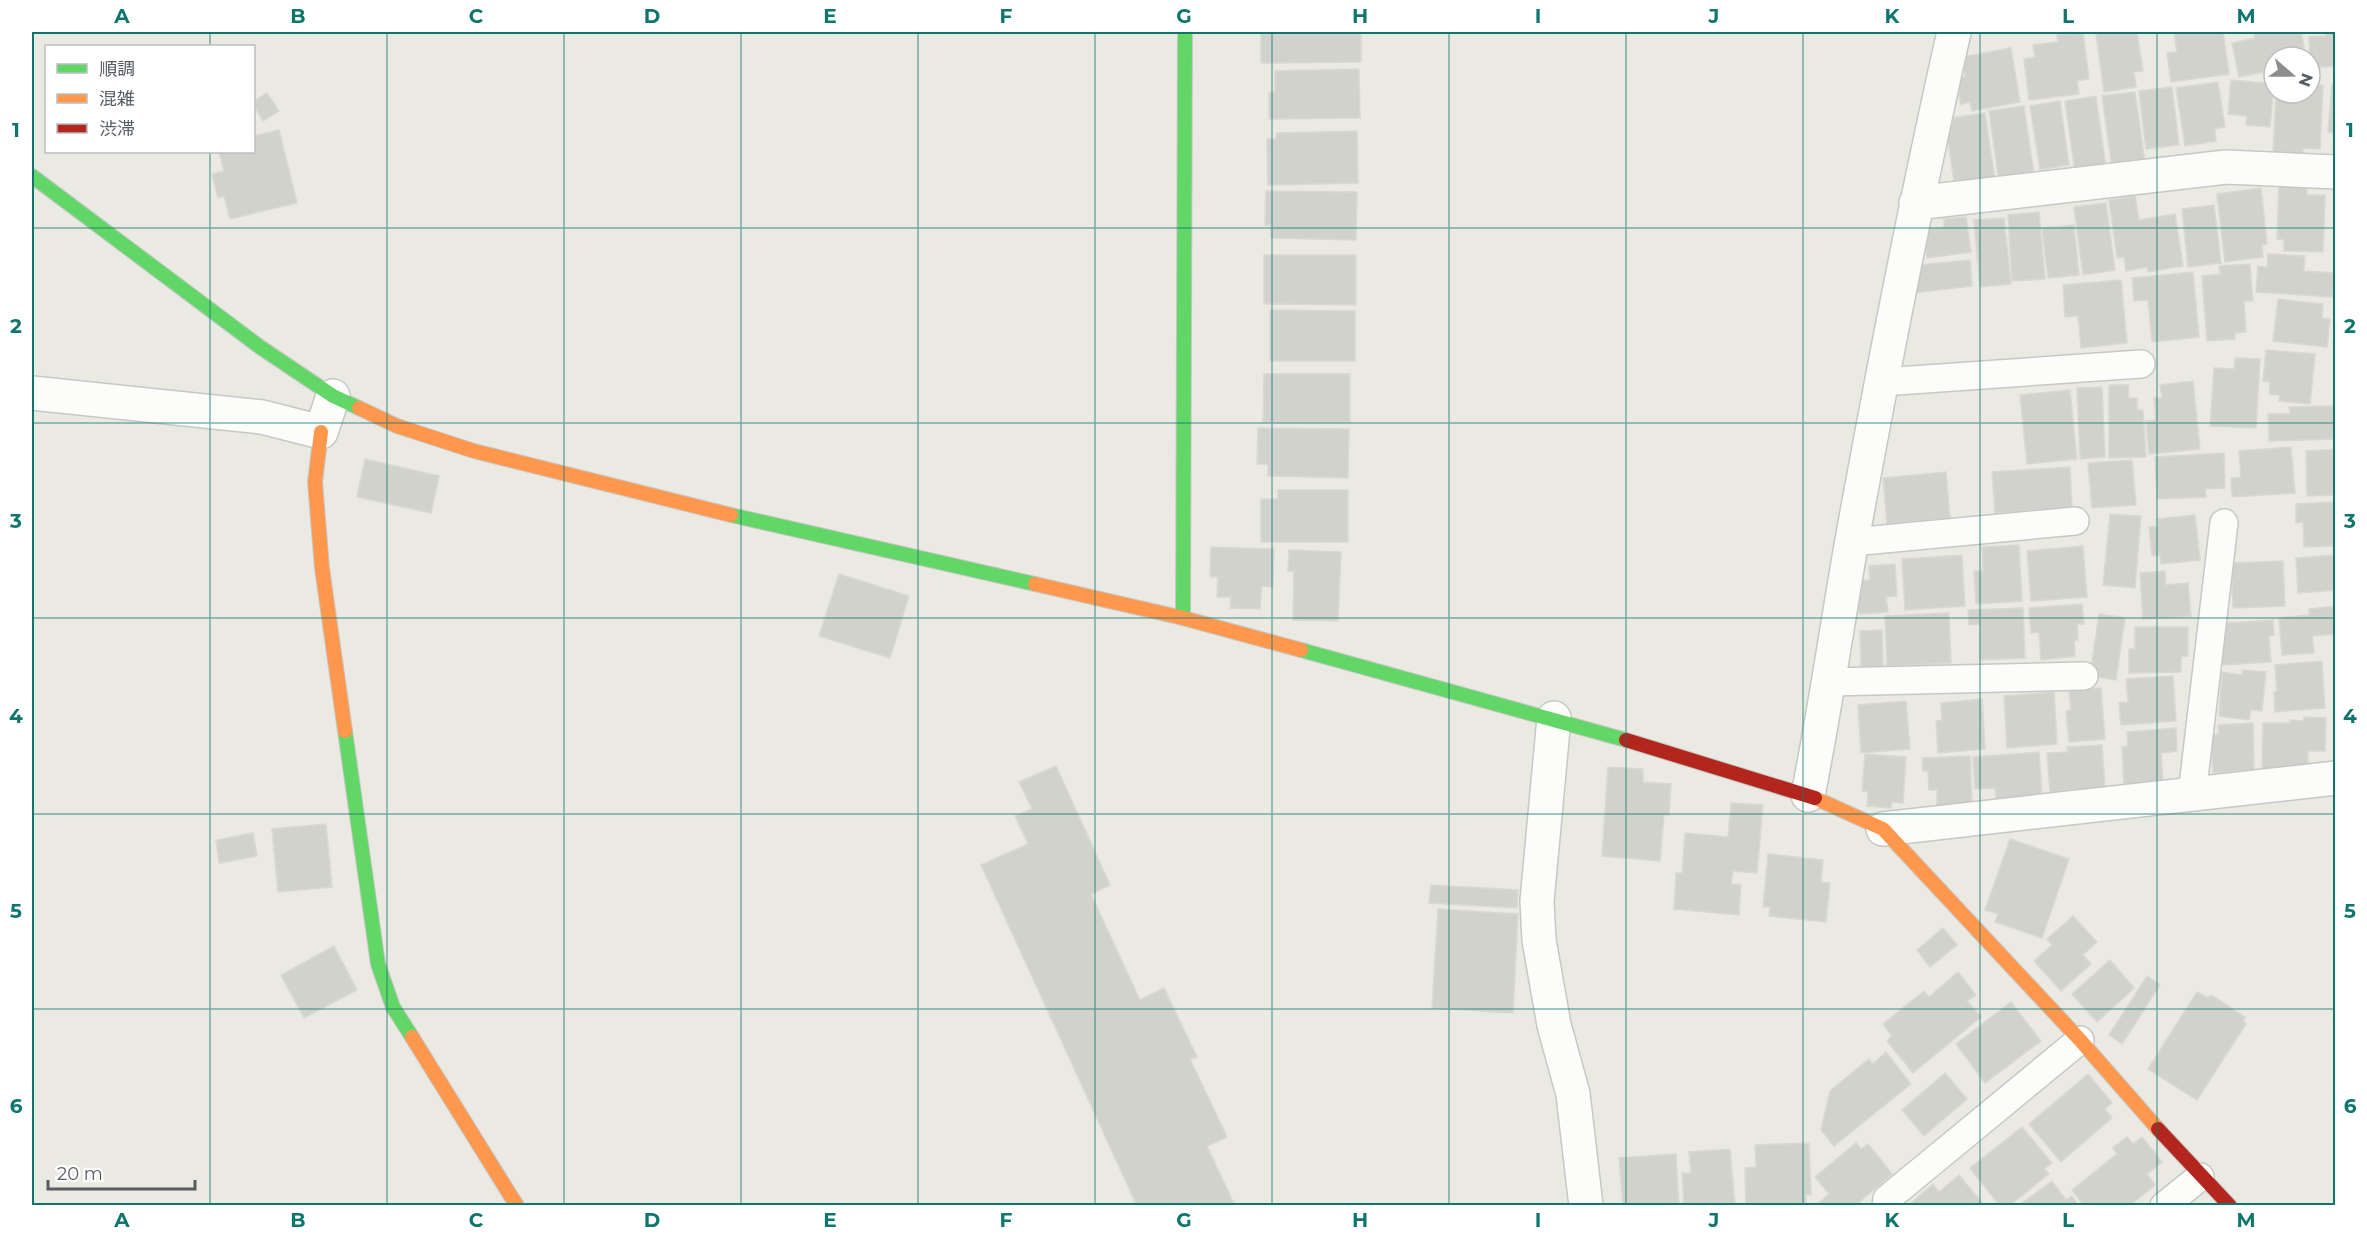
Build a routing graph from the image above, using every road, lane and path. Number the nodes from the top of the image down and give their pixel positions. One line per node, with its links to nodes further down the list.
1 (1185, 32): 14 (street)
2 (1954, 32): 5 (street)
3 (2336, 172): 5 (street)
4 (32, 176): 9 (street)
5 (1916, 203): 7 (street)
6 (2141, 364): 7 (lane)
7 (1882, 382): 13 (street)
8 (32, 393): 10 (street)
9 (333, 396): 10 (street); 14 (street)
10 (321, 432): 24 (street)
11 (2075, 521): 13 (lane)
12 (2224, 523): 20 (lane)
13 (1852, 542): 16 (street)
14 (1183, 618): 17 (street)
15 (2084, 676): 16 (lane)
16 (1830, 682): 19 (street)
17 (1554, 718): 19 (street); 25 (street)
18 (2336, 778): 20 (street)
19 (1808, 795): 21 (street)
20 (2192, 795): 21 (street)
21 (1883, 829): 22 (street)
22 (2080, 1040): 23 (street); 26 (lane)
23 (2200, 1177): 27 (lane); 28 (street)
24 (517, 1206)
25 (1586, 1206)
26 (1886, 1206)
27 (2164, 1206)
28 (2230, 1206)

